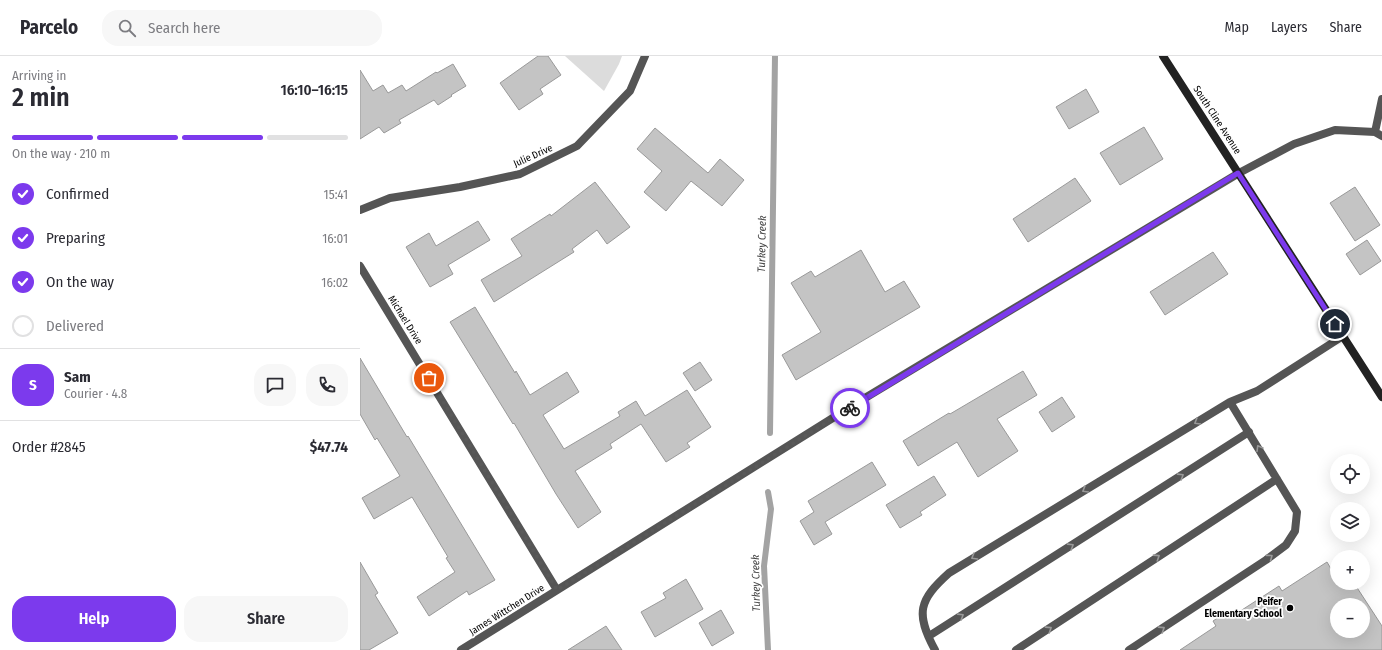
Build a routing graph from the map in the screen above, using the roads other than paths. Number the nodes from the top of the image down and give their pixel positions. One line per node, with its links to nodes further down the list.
1 (645, 56): 6 (street, Julie Drive)
2 (1164, 56): 5 (street, South Cline Avenue)
3 (1382, 99): 4 (street)
4 (1379, 134): 5 (street, James Wittchen Drive)
5 (1238, 173): 8 (street, South Cline Avenue); 13 (street, James Wittchen Drive)
6 (360, 210)
7 (360, 266): 13 (street, Michael Drive)
8 (1343, 336): 9 (street, South Cline Avenue); 10 (street)
9 (1382, 397)
10 (1230, 402): 11 (street); 14 (street, one-way to 14)
11 (1249, 432): 12 (street, one-way to 11); 14 (street, one-way to 11)
12 (1277, 479): 17 (street, one-way to 12); 18 (street, one-way to 12)
13 (557, 590): 15 (street, James Wittchen Drive)
14 (928, 636): 16 (street)
15 (461, 650)
16 (935, 650)
17 (1016, 650)
18 (1129, 650)

